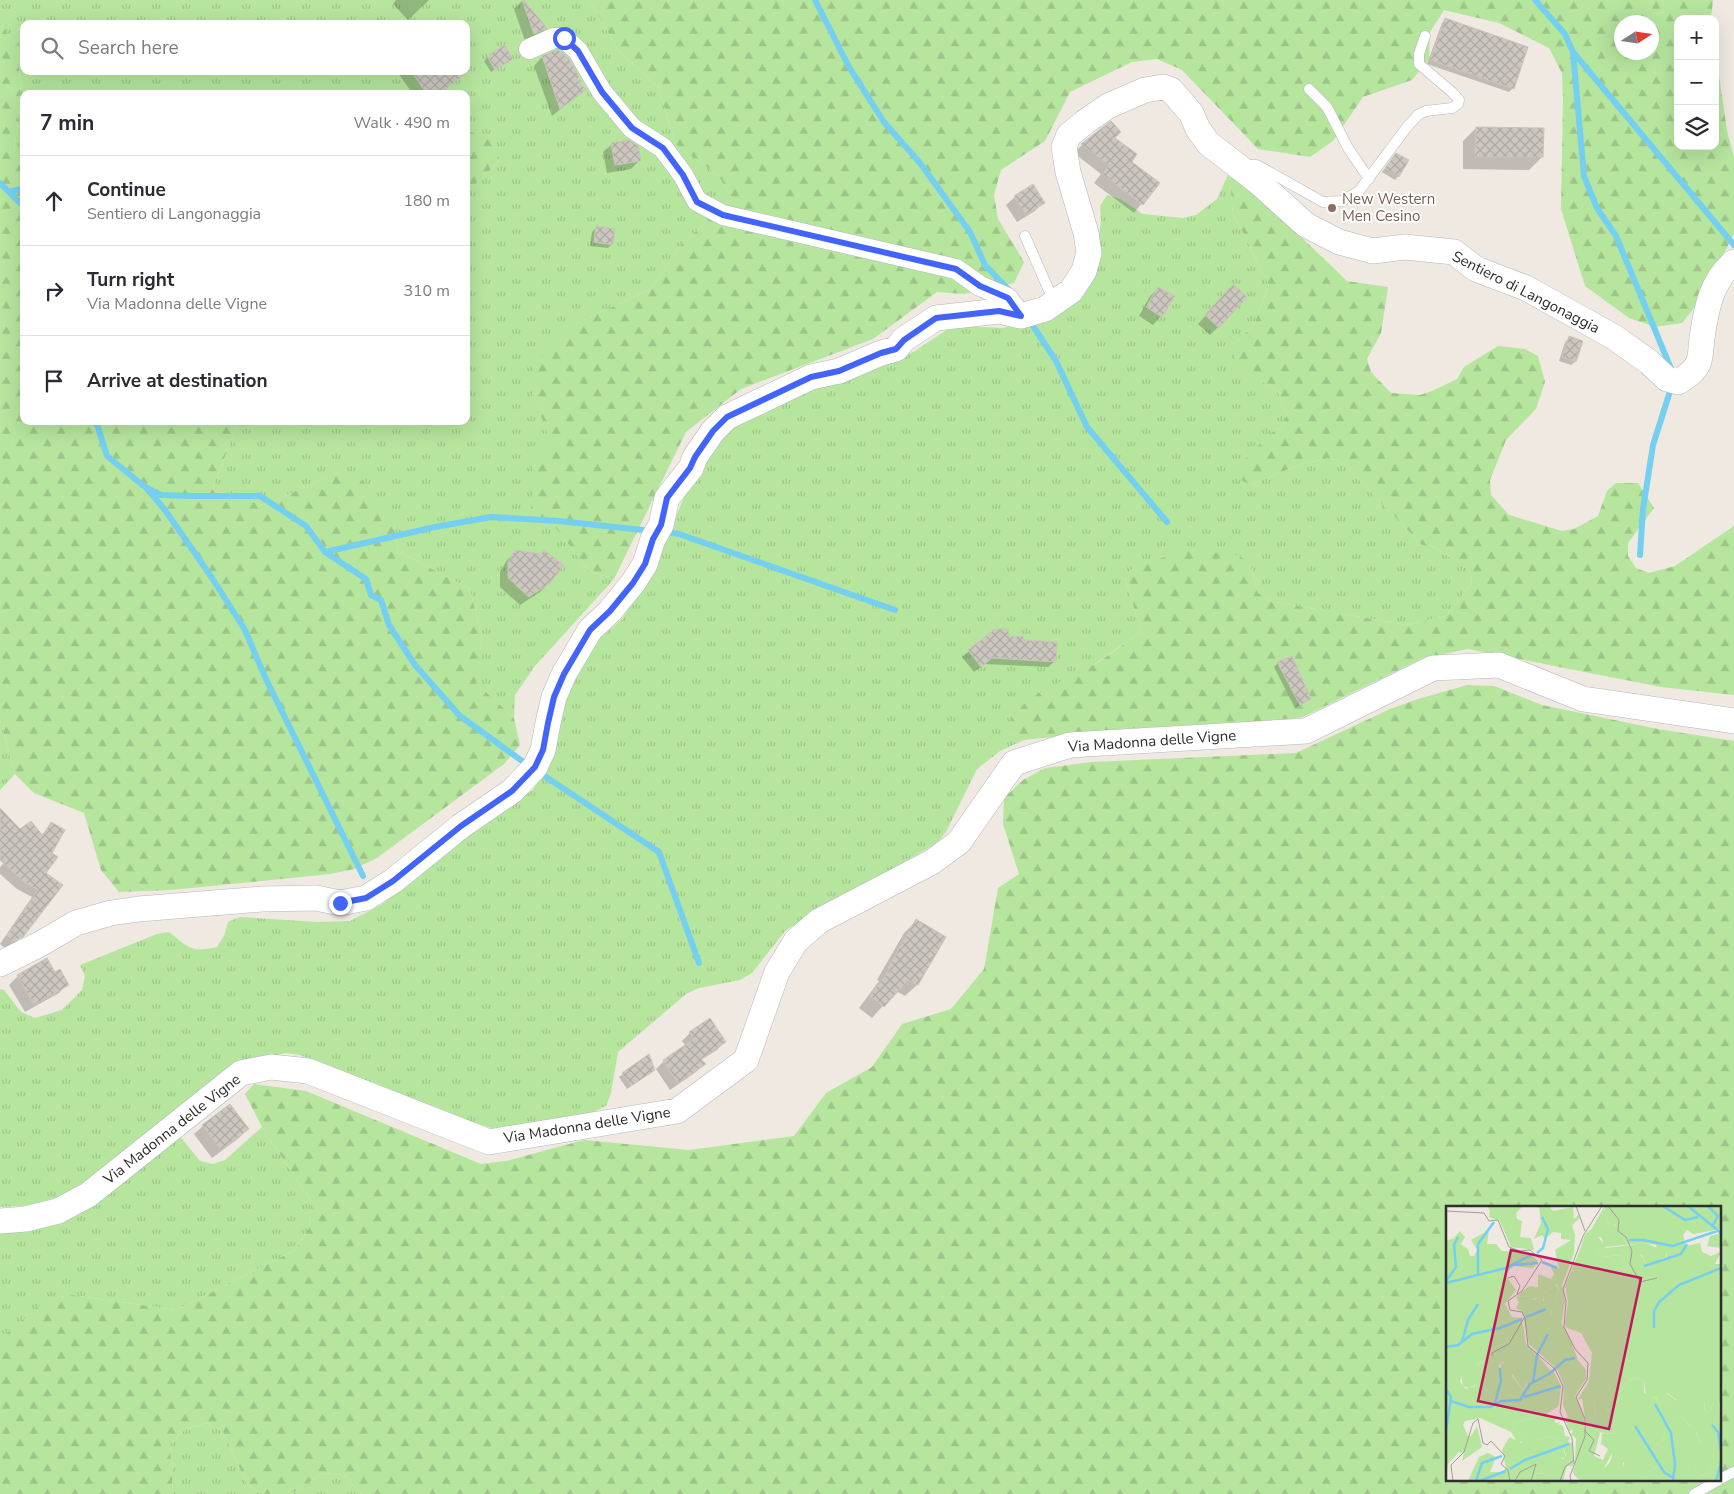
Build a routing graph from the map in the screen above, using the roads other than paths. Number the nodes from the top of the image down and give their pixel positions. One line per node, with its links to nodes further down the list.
1 (1425, 36): 5 (lane)
2 (529, 49): 9 (street)
3 (1308, 89): 5 (lane)
4 (1237, 166): 5 (lane); 7 (street, Sentiero di Langonaggia); 8 (street, Sentiero di Langonaggia)
5 (1369, 179)
6 (1025, 236): 8 (lane)
7 (1734, 262)
8 (1054, 303): 9 (street, Sentiero di Langonaggia)
9 (1021, 316): 11 (street)
10 (1734, 721): 12 (street, Via Madonna delle Vigne)
11 (0, 964)
12 (0, 1221)
13 (1734, 1472): 14 (lane)
14 (1722, 1479)
15 (1716, 1482): 16 (lane)
16 (1694, 1494)

